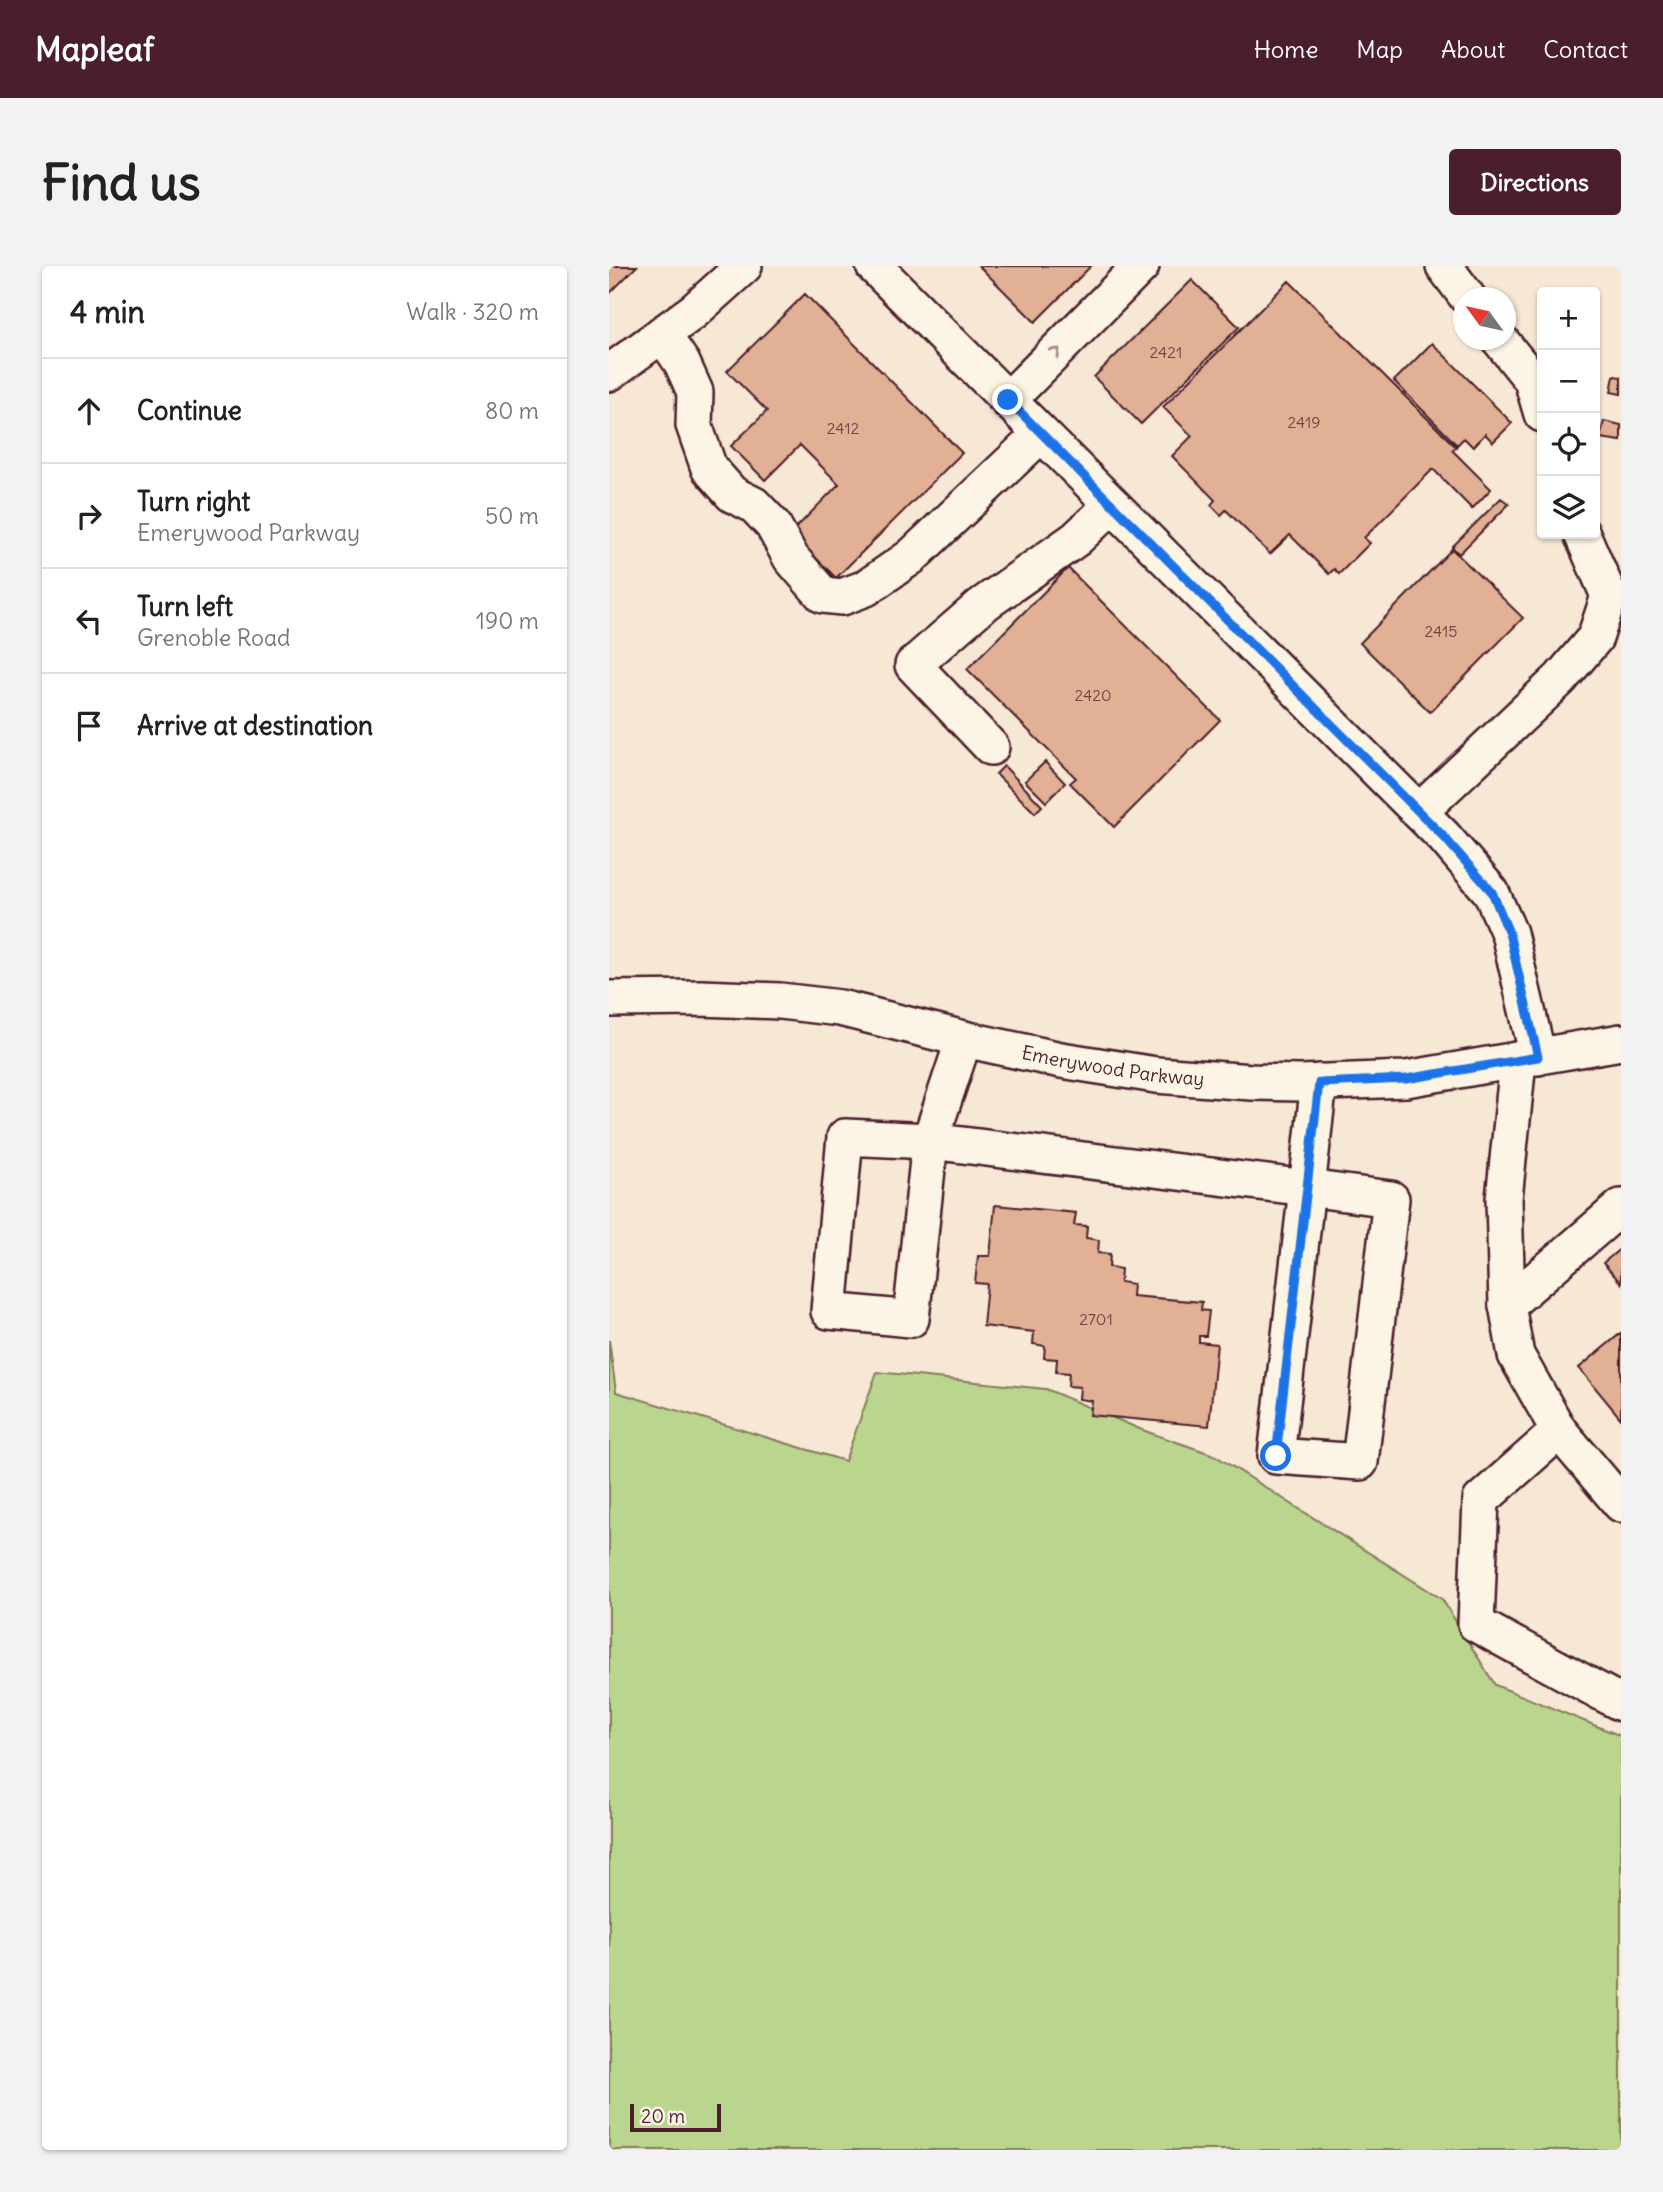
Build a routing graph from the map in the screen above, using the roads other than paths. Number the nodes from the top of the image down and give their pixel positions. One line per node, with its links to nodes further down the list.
1 (744, 266): 6 (street)
2 (874, 266): 9 (street)
3 (1140, 266): 9 (street, one-way to 3)
4 (1444, 266): 5 (street)
5 (1460, 287)
6 (662, 334): 8 (street); 11 (street)
7 (1508, 350): 10 (street)
8 (609, 373)
9 (1008, 400): 11 (street)
10 (1542, 413)
11 (1041, 434): 12 (street)
12 (1112, 505): 14 (street); 15 (street)
13 (1583, 539): 15 (street)
14 (991, 747)
15 (1419, 812): 19 (street)
16 (609, 999): 17 (street, Emerywood Parkway)
17 (964, 1039): 20 (street, Emerywood Parkway); 21 (street)
18 (1621, 1042): 19 (street, Emerywood Parkway)
19 (1528, 1059): 20 (street, Emerywood Parkway); 24 (street)
20 (1319, 1083): 22 (street)
21 (930, 1141): 21 (street); 22 (street)
22 (1307, 1188): 22 (street)
23 (1621, 1207): 24 (street)
24 (1507, 1305): 25 (street)
25 (1559, 1431): 26 (street); 27 (street)
26 (1621, 1504)
27 (1621, 1703)

